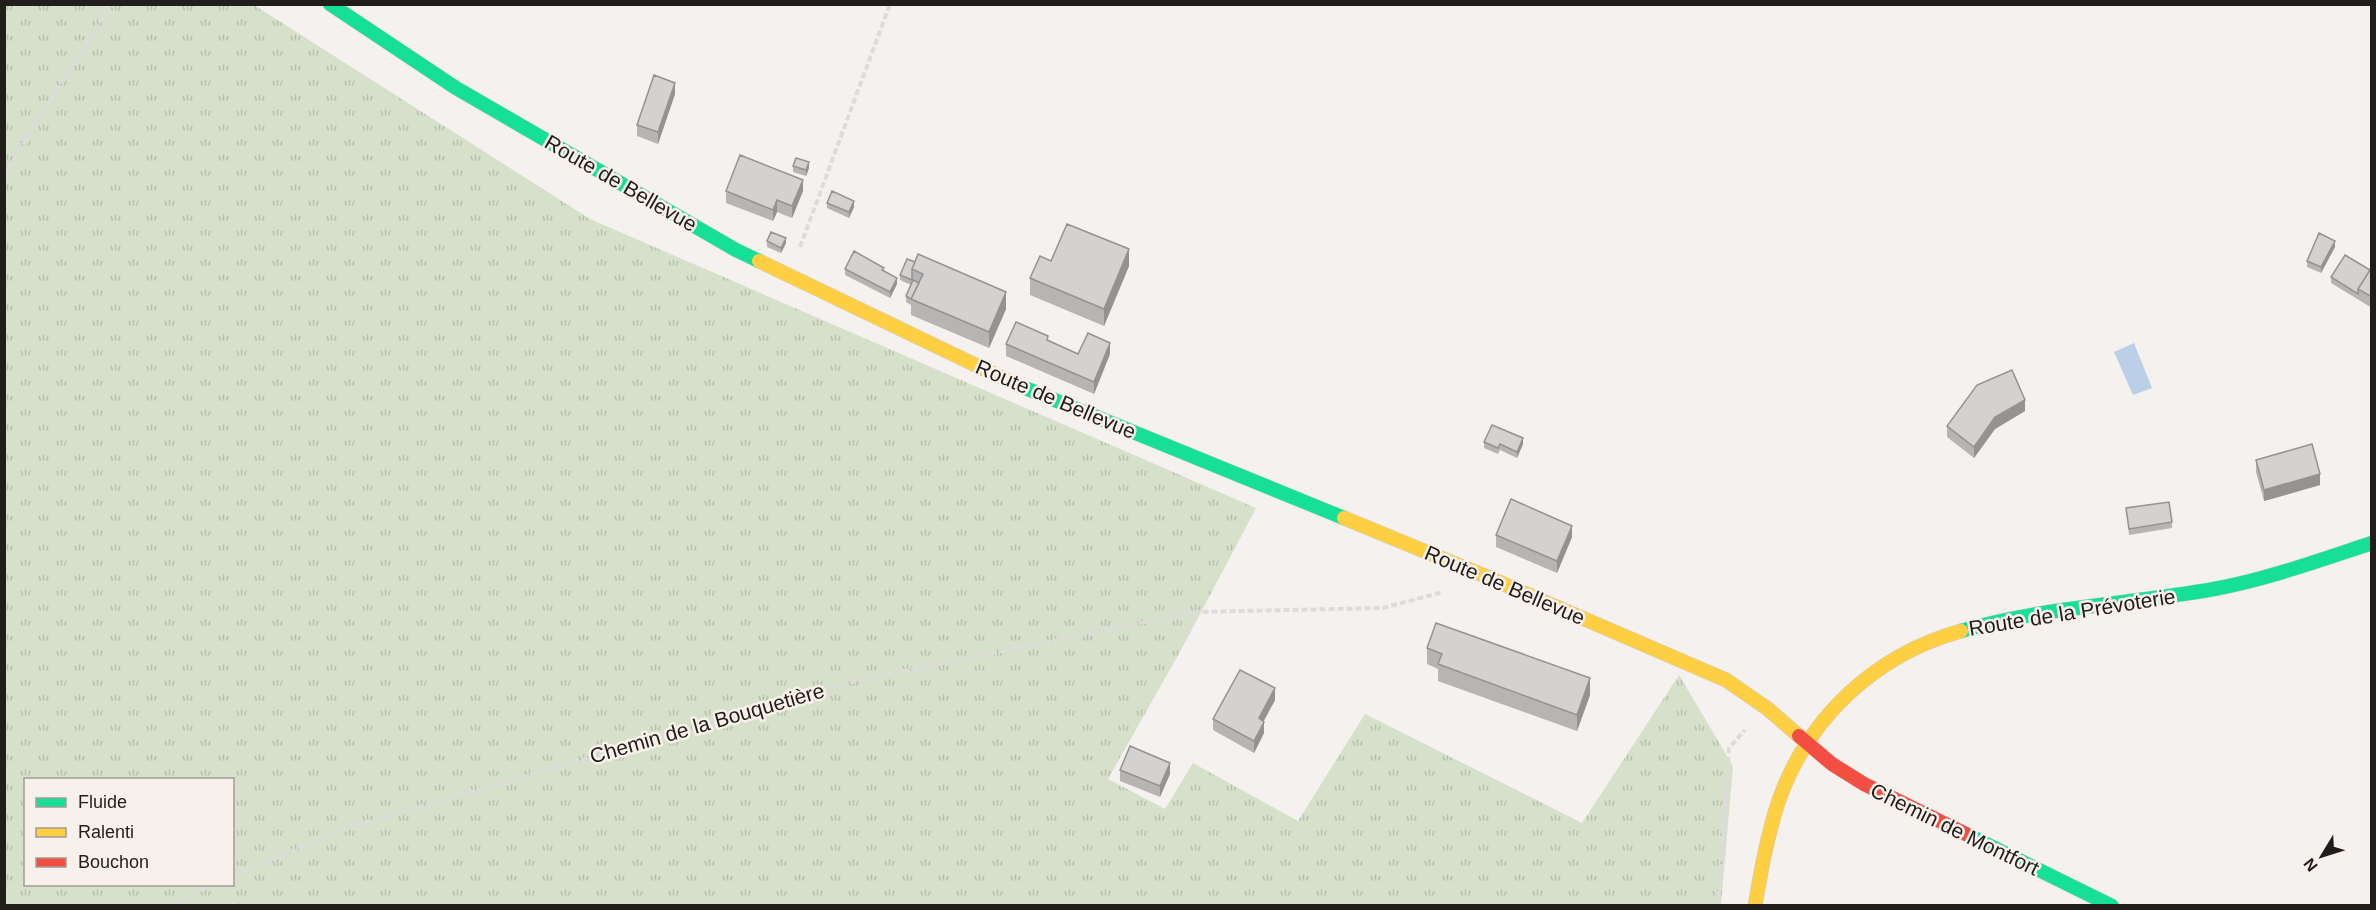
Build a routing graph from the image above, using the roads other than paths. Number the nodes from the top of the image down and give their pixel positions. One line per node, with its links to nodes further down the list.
1 (330, 4): 3 (street, Route de Bellevue)
2 (2372, 543): 3 (street, Route de la Prévoterie)
3 (1806, 741): 4 (street, Route de la Prévoterie); 5 (street, Chemin de Montfort)
4 (1755, 906)
5 (2112, 906)

